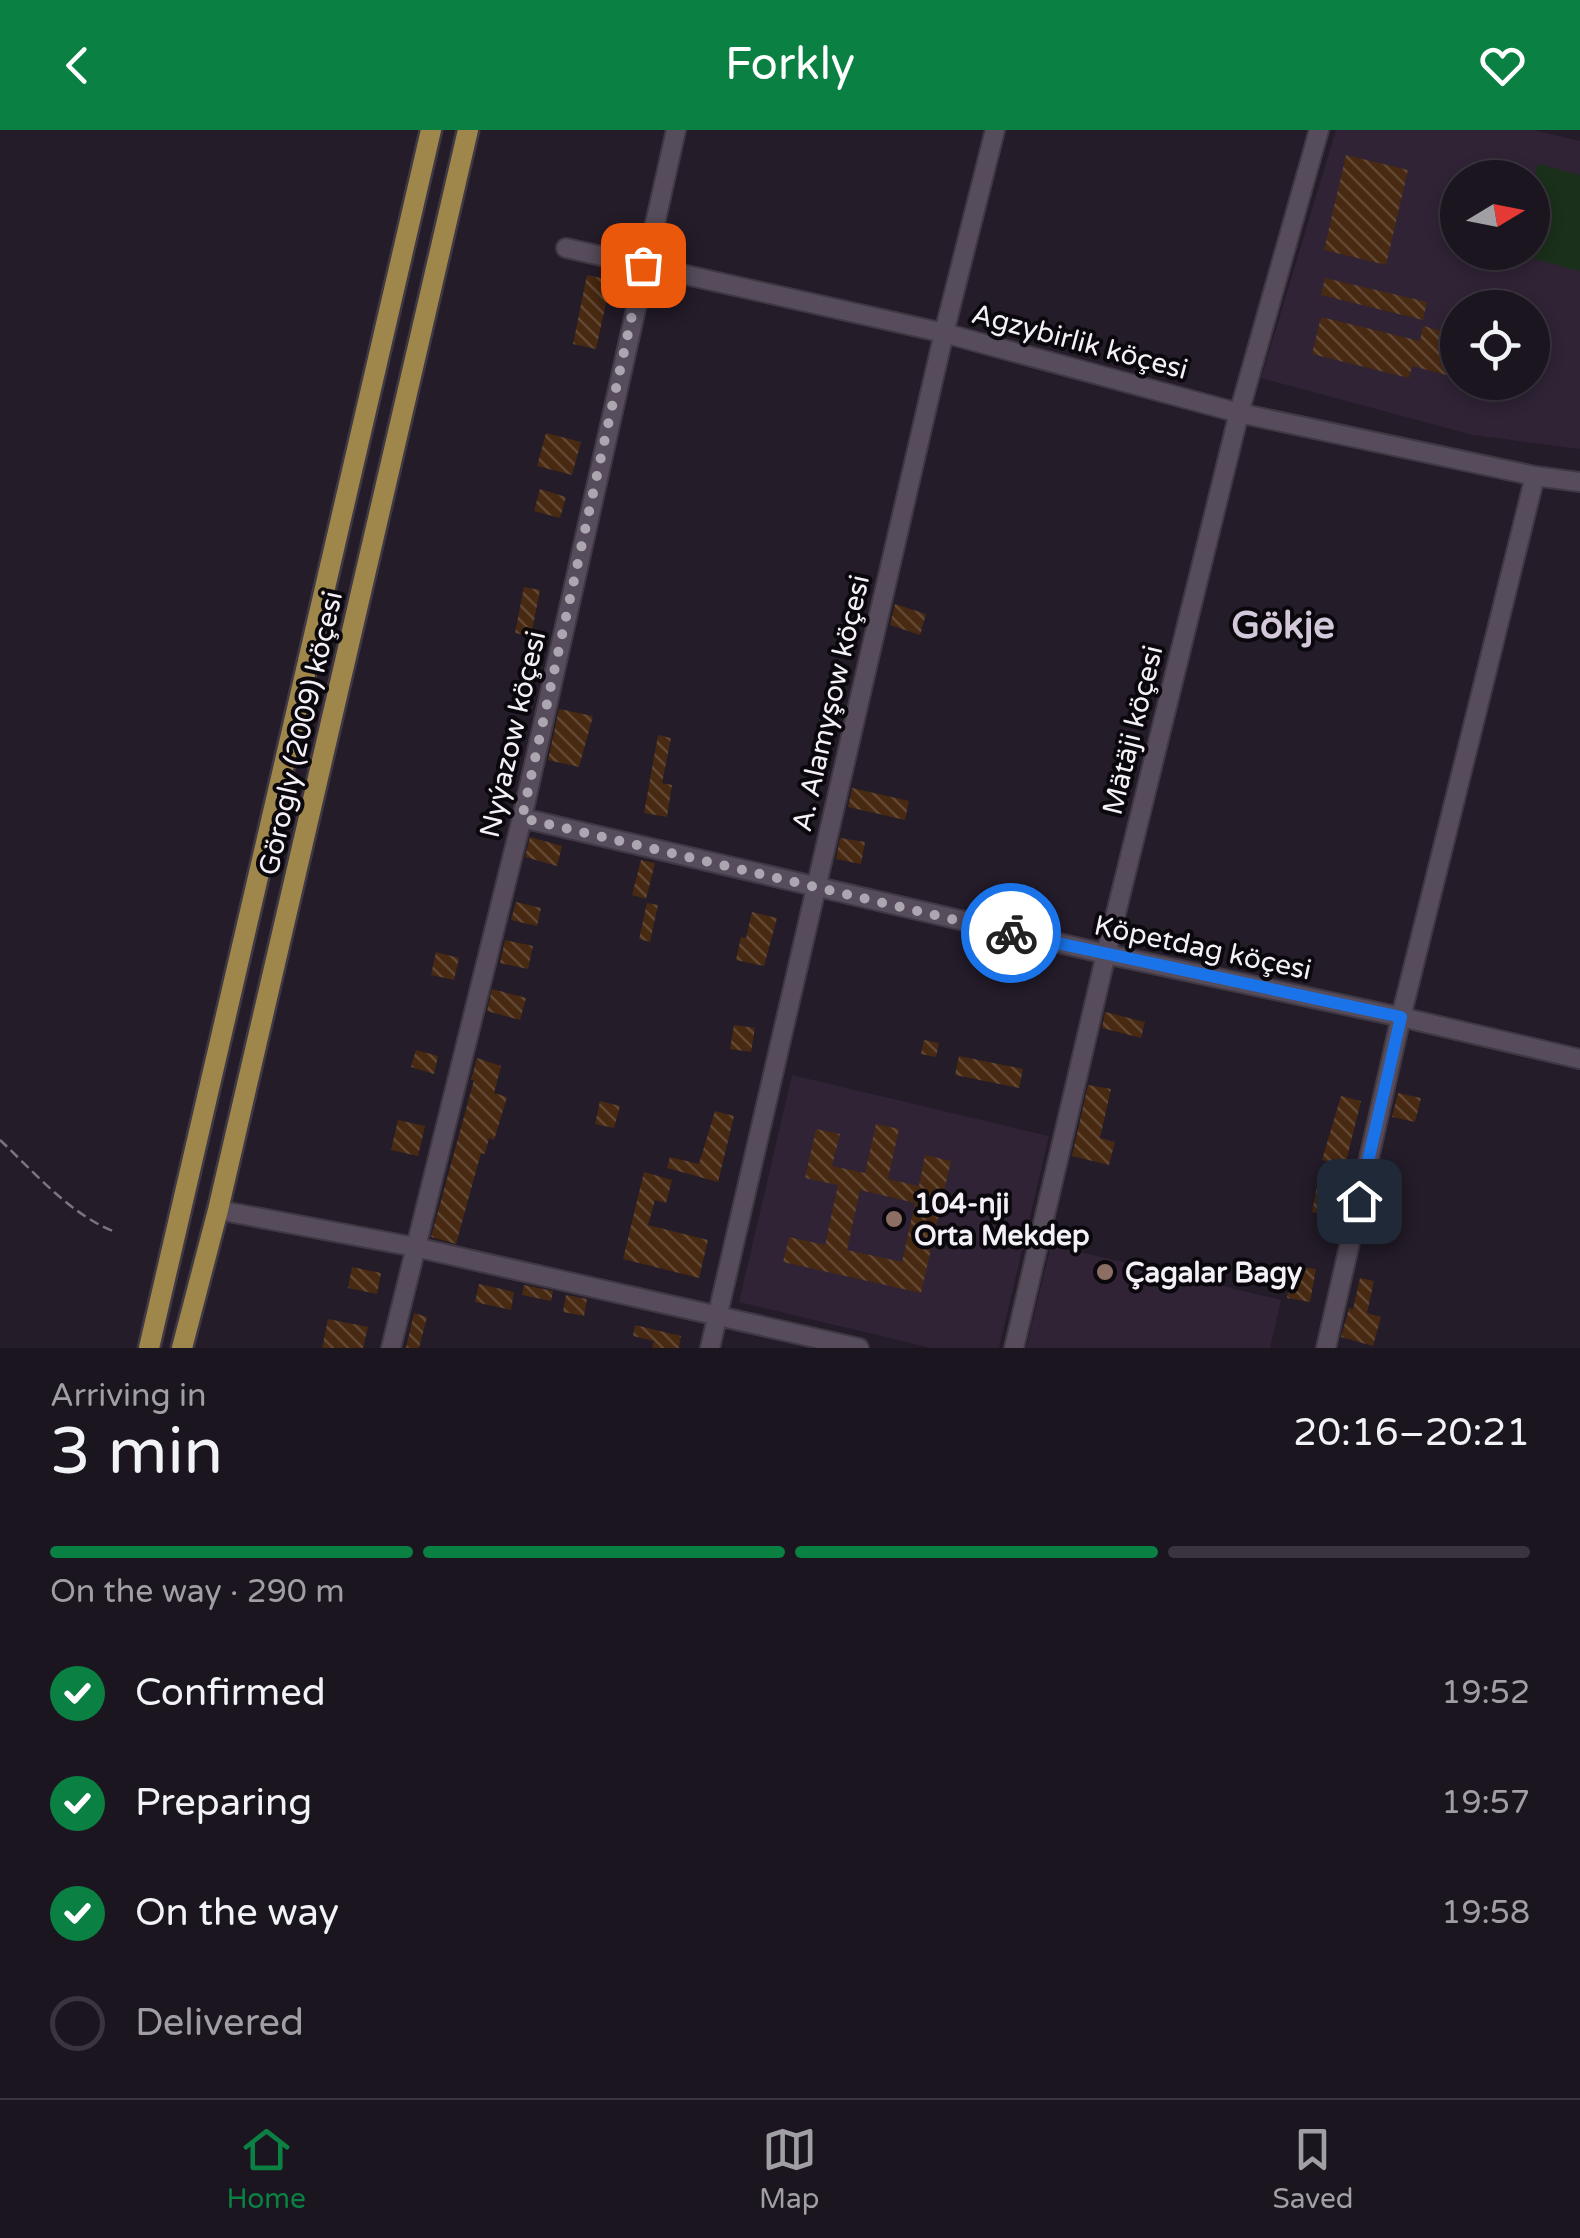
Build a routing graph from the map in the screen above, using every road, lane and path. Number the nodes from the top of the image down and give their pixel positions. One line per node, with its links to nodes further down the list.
1 (430, 130): 22 (main road, Görogly (2009) köçesi)
2 (468, 130): 18 (main road, Görogly (2009) köçesi)
3 (676, 130): 7 (street, Nyýazow köçesi)
4 (995, 130): 8 (street, A. Alamyşow köçesi)
5 (1319, 130): 9 (street, Mätäji köçesi)
6 (566, 248): 7 (street, Agzybirlik köçesi)
7 (643, 265): 8 (street, Agzybirlik köçesi); 12 (street, Nyýazow köçesi)
8 (944, 332): 9 (street, Agzybirlik köçesi); 13 (street, A. Alamyşow köçesi)
9 (1238, 414): 10 (street, Agzybirlik köçesi); 14 (street, Mätäji köçesi)
10 (1535, 476): 11 (street, Agzybirlik köçesi); 15 (street)
11 (1580, 482)
12 (522, 818): 13 (street, Köpetdag köçesi); 20 (street, Nyýazow köçesi)
13 (816, 887): 14 (street, Köpetdag köçesi); 21 (street, A. Alamyşow köçesi)
14 (1106, 954): 15 (street, Köpetdag köçesi); 27 (street, Mätäji köçesi)
15 (1401, 1017): 16 (street, Köpetdag köçesi); 28 (street)
16 (1580, 1059)
17 (0, 1140): 19 (path)
18 (218, 1210): 20 (street); 23 (main road, Görogly (2009) köçesi)
19 (113, 1230)
20 (415, 1246): 21 (street); 24 (street, Nyýazow köçesi)
21 (718, 1314): 25 (street, A. Alamyşow köçesi); 26 (street)
22 (150, 1348)
23 (182, 1348)
24 (391, 1348)
25 (710, 1348)
26 (859, 1348)
27 (1014, 1348)
28 (1326, 1348)

